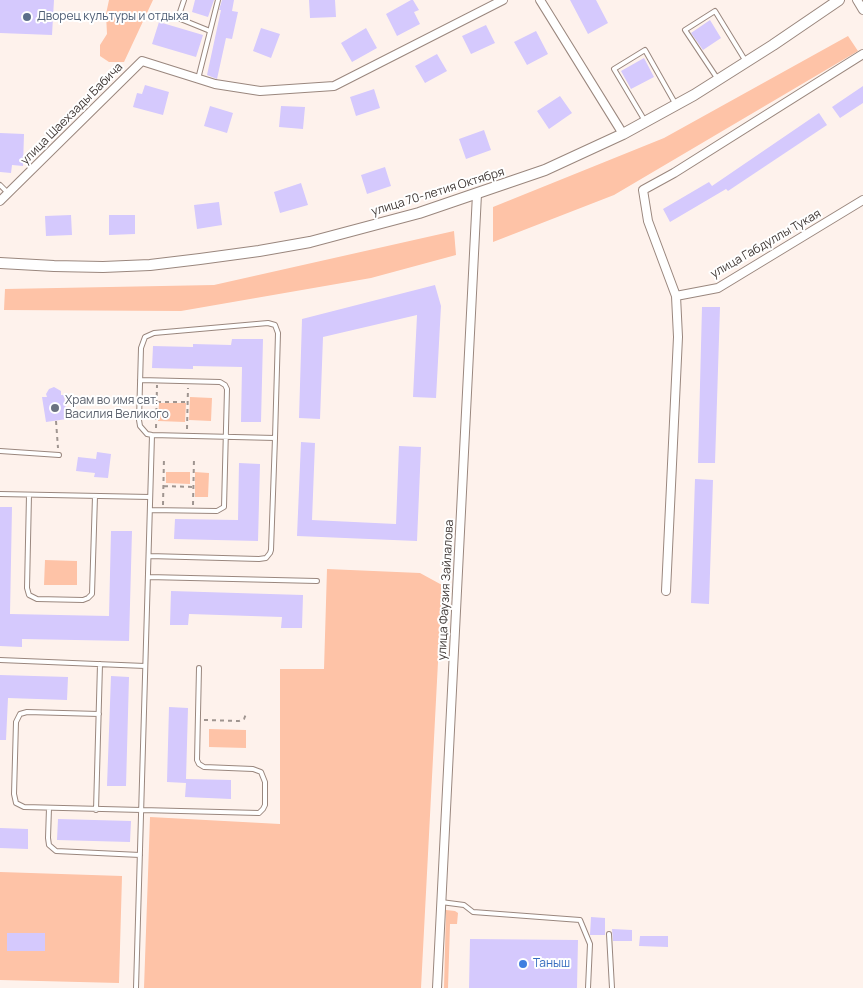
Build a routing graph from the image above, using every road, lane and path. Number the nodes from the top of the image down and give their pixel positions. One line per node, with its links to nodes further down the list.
1 (184, 0): 8 (lane)
2 (218, 0): 8 (lane)
3 (503, 0): 11 (street, улица Шаехзады Бабича)
4 (540, 0): 15 (street)
5 (839, 0): 10 (main road, улица 70-летия Октября)
6 (857, 0): 7 (street)
7 (863, 10)
8 (210, 31): 11 (lane)
9 (863, 54): 22 (street)
10 (746, 62): 12 (main road, улица 70-летия Октября); 12 (lane)
11 (198, 79): 17 (street, улица Шаехзады Бабича)
12 (718, 80): 13 (main road, улица 70-летия Октября)
13 (676, 105): 14 (main road, улица 70-летия Октября); 14 (lane)
14 (645, 122): 15 (main road, улица 70-летия Октября)
15 (624, 134): 18 (main road, улица 70-летия Октября)
16 (0, 185): 17 (lane)
17 (8, 193): 20 (street, улица Шаехзады Бабича)
18 (477, 194): 21 (main road, улица 70-летия Октября); 61 (street, улица Фаузия Зайлалова)
19 (863, 200): 22 (street, улица Габдуллы Тукая)
20 (0, 201)
21 (0, 263)
22 (676, 296): 49 (street)
23 (140, 380): 24 (lane); 29 (lane); 32 (lane)
24 (158, 381): 25 (lane); 26 (path)
25 (188, 381): 27 (path); 31 (lane)
26 (157, 402): 27 (path); 29 (path)
27 (188, 402): 30 (path)
28 (56, 421): 34 (path)
29 (154, 435): 30 (lane); 42 (lane)
30 (187, 436): 31 (lane)
31 (227, 437): 32 (lane); 45 (lane)
32 (275, 438): 46 (lane)
33 (0, 451): 34 (lane)
34 (59, 455)
35 (164, 457): 37 (path)
36 (194, 458): 38 (path)
37 (164, 486): 38 (path); 44 (path)
38 (193, 487): 45 (path)
39 (0, 494): 40 (lane)
40 (29, 494): 41 (lane); 41 (lane)
41 (95, 496): 42 (lane)
42 (150, 497): 43 (lane)
43 (150, 510): 44 (lane); 46 (lane)
44 (163, 510): 45 (lane)
45 (193, 510)
46 (148, 556): 47 (lane)
47 (148, 577): 48 (lane); 52 (lane)
48 (317, 581)
49 (666, 591)
50 (0, 660): 51 (lane)
51 (100, 664): 52 (lane); 54 (lane)
52 (145, 666): 59 (lane)
53 (200, 668): 56 (lane)
54 (99, 714): 57 (lane); 58 (lane)
55 (246, 714): 56 (path)
56 (198, 720): 59 (lane)
57 (49, 808): 58 (lane); 60 (lane)
58 (96, 810): 59 (lane)
59 (141, 811): 60 (lane)
60 (140, 855): 63 (lane)
61 (441, 902): 64 (street, улица Фаузия Зайлалова); 65 (lane)
62 (609, 934): 66 (lane)
63 (136, 988)
64 (437, 988)
65 (588, 988)
66 (612, 988)

